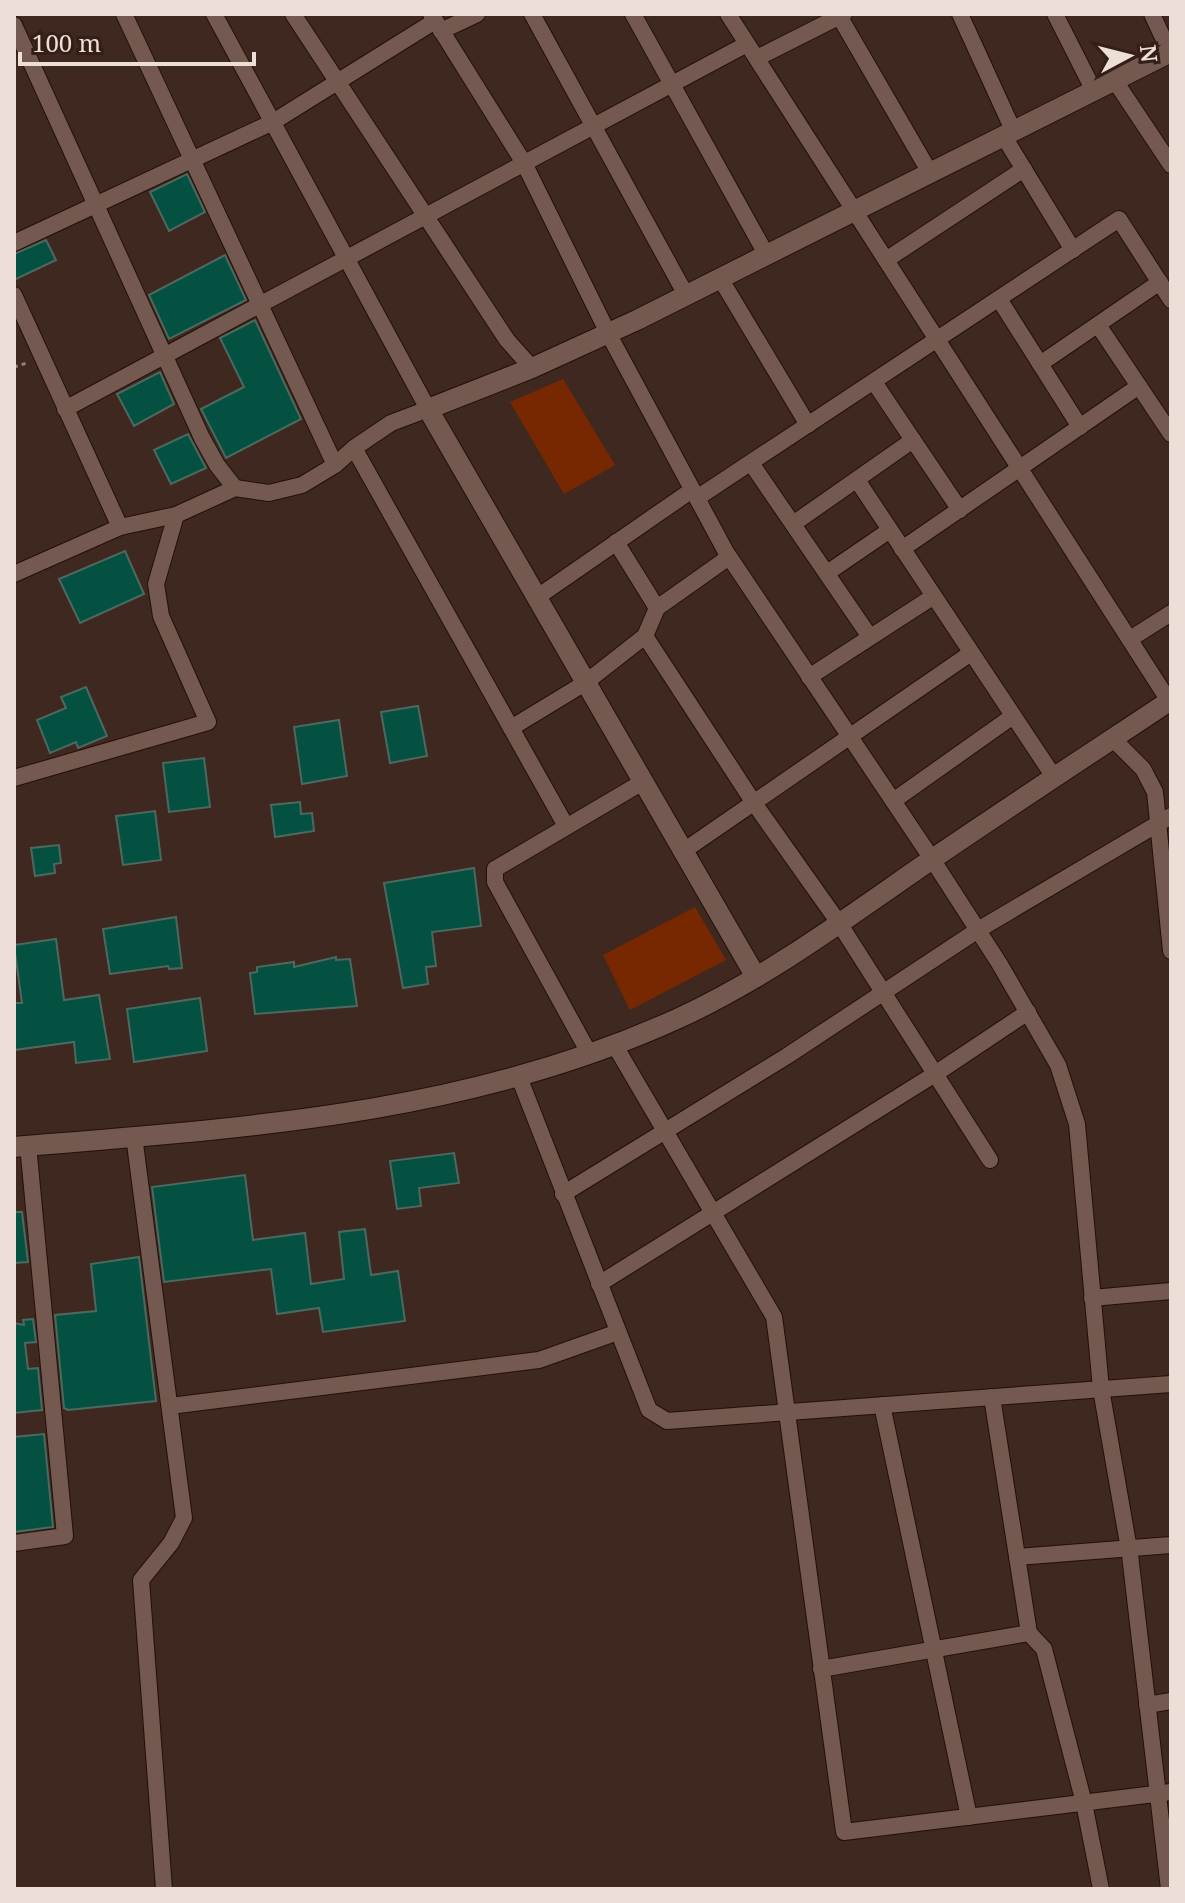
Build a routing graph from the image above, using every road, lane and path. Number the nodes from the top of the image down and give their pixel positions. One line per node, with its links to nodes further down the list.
1 (124, 14): 24 (street)
2 (214, 14): 21 (street)
3 (293, 14): 17 (street)
4 (477, 14): 12 (street)
5 (532, 14): 22 (street)
6 (633, 14): 19 (street)
7 (728, 14): 14 (street)
8 (960, 14): 23 (street)
9 (1055, 14): 20 (street)
10 (1152, 14): 15 (street)
11 (840, 15): 16 (street); 28 (street)
12 (436, 22): 17 (street); 25 (street)
13 (14, 25): 29 (street)
14 (747, 44): 16 (street); 19 (street)
15 (1170, 52): 18 (street)
16 (757, 58): 30 (street)
17 (337, 81): 21 (street); 31 (street)
18 (1115, 81): 20 (street); 26 (street)
19 (672, 84): 22 (street); 34 (street)
20 (1094, 91): 23 (street)
21 (273, 122): 24 (street); 35 (street)
22 (594, 126): 25 (street); 40 (street)
23 (1008, 132): 27 (street); 28 (street)
24 (192, 160): 29 (street); 43 (street)
25 (524, 163): 31 (street); 45 (street)
26 (1171, 165)
27 (1024, 169): 33 (street); 36 (street)
28 (929, 171): 30 (street)
29 (97, 204): 32 (street); 47 (street)
30 (854, 209): 34 (street); 36 (street)
31 (426, 216): 35 (street); 49 (street)
32 (14, 243)
33 (1073, 250): 38 (street); 41 (street)
34 (766, 254): 37 (street)
35 (347, 258): 43 (street); 53 (street)
36 (886, 260): 46 (street)
37 (720, 278): 40 (street); 54 (street)
38 (1160, 282): 42 (street); 44 (street)
39 (14, 295): 52 (street)
40 (686, 295): 45 (street)
41 (999, 299): 46 (street); 48 (street)
42 (1171, 300)
43 (260, 305): 47 (street); 60 (street)
44 (1098, 325): 48 (street); 51 (street)
45 (608, 333): 49 (street); 64 (street)
46 (937, 339): 50 (street); 61 (street)
47 (167, 355): 52 (street); 63 (street)
48 (1040, 364): 55 (street)
49 (532, 368): 53 (street)
50 (874, 382): 54 (street); 57 (street)
51 (1139, 386): 55 (street); 56 (street)
52 (65, 409): 68 (street)
53 (428, 409): 58 (street); 76 (street)
54 (808, 425): 59 (street)
55 (1080, 427): 61 (street)
56 (1171, 434)
57 (913, 440): 62 (street); 65 (street)
58 (354, 448): 60 (street); 87 (street)
59 (751, 463): 64 (street); 67 (street)
60 (335, 465): 63 (street)
61 (1020, 469): 65 (street); 81 (street)
62 (857, 480): 67 (street); 69 (street)
63 (235, 488): 66 (street)
64 (694, 494): 70 (street); 72 (street)
65 (960, 510): 71 (street)
66 (176, 515): 68 (street); 91 (street)
67 (793, 524): 73 (street)
68 (120, 527): 74 (street)
69 (890, 530): 71 (street); 73 (street)
70 (616, 542): 76 (street); 77 (street)
71 (902, 549): 75 (street)
72 (729, 557): 77 (street); 83 (street)
73 (827, 573): 80 (street)
74 (14, 574)
75 (934, 596): 80 (street); 82 (street)
76 (536, 598): 84 (street)
77 (657, 608): 79 (street)
78 (1171, 613): 81 (street)
79 (645, 636): 84 (street); 94 (street)
80 (870, 637): 83 (street)
81 (1130, 639): 85 (street)
82 (971, 653): 86 (street); 88 (street)
83 (809, 677): 88 (street)
84 (585, 683): 87 (street); 92 (street)
85 (1170, 700): 89 (street)
86 (1013, 716): 90 (street); 93 (street)
87 (511, 728): 96 (street)
88 (850, 737): 93 (street); 94 (street)
89 (1112, 738): 90 (street); 95 (street)
90 (1054, 777): 98 (street)
91 (14, 778)
92 (641, 783): 96 (street); 97 (street)
93 (893, 801): 98 (street)
94 (754, 803): 97 (street); 99 (street)
95 (1164, 820): 100 (street); 101 (street)
96 (566, 826): 106 (street)
97 (682, 852): 102 (street)
98 (932, 859): 99 (street); 100 (street)
99 (839, 923): 102 (street); 103 (street)
100 (978, 930): 103 (street); 104 (street)
101 (1171, 951)
102 (756, 977): 105 (street)
103 (884, 993): 107 (street); 109 (street)
104 (1028, 1012): 107 (street); 117 (street)
105 (614, 1044): 106 (street); 109 (street)
106 (589, 1053): 108 (street)
107 (935, 1074): 112 (street); 114 (street)
108 (519, 1077): 110 (street); 113 (street)
109 (665, 1131): 113 (street); 114 (street)
110 (134, 1136): 111 (street); 123 (street)
111 (21, 1146): 125 (street)
112 (990, 1160)
113 (563, 1194): 115 (street)
114 (712, 1215): 115 (street); 124 (street)
115 (599, 1284): 118 (street)
116 (1171, 1291): 117 (street)
117 (1092, 1298): 120 (street)
118 (618, 1332): 123 (street); 124 (street)
119 (1171, 1384): 120 (street)
120 (1101, 1389): 121 (street); 127 (street)
121 (992, 1397): 122 (street); 128 (street)
122 (882, 1405): 124 (street); 130 (street)
123 (170, 1406): 137 (street)
124 (785, 1412): 131 (street)
125 (14, 1543)
126 (1171, 1545): 127 (street)
127 (1129, 1549): 128 (street); 133 (street)
128 (1017, 1557): 129 (street)
129 (1029, 1633): 130 (street); 135 (street)
130 (934, 1652): 131 (street); 136 (street)
131 (821, 1669): 136 (street)
132 (1171, 1701): 133 (street)
133 (1147, 1705): 134 (street)
134 (1164, 1793): 135 (street); 139 (street)
135 (1084, 1803): 136 (street); 138 (street)
136 (969, 1817)
137 (164, 1889)
138 (1101, 1889)
139 (1169, 1889)

